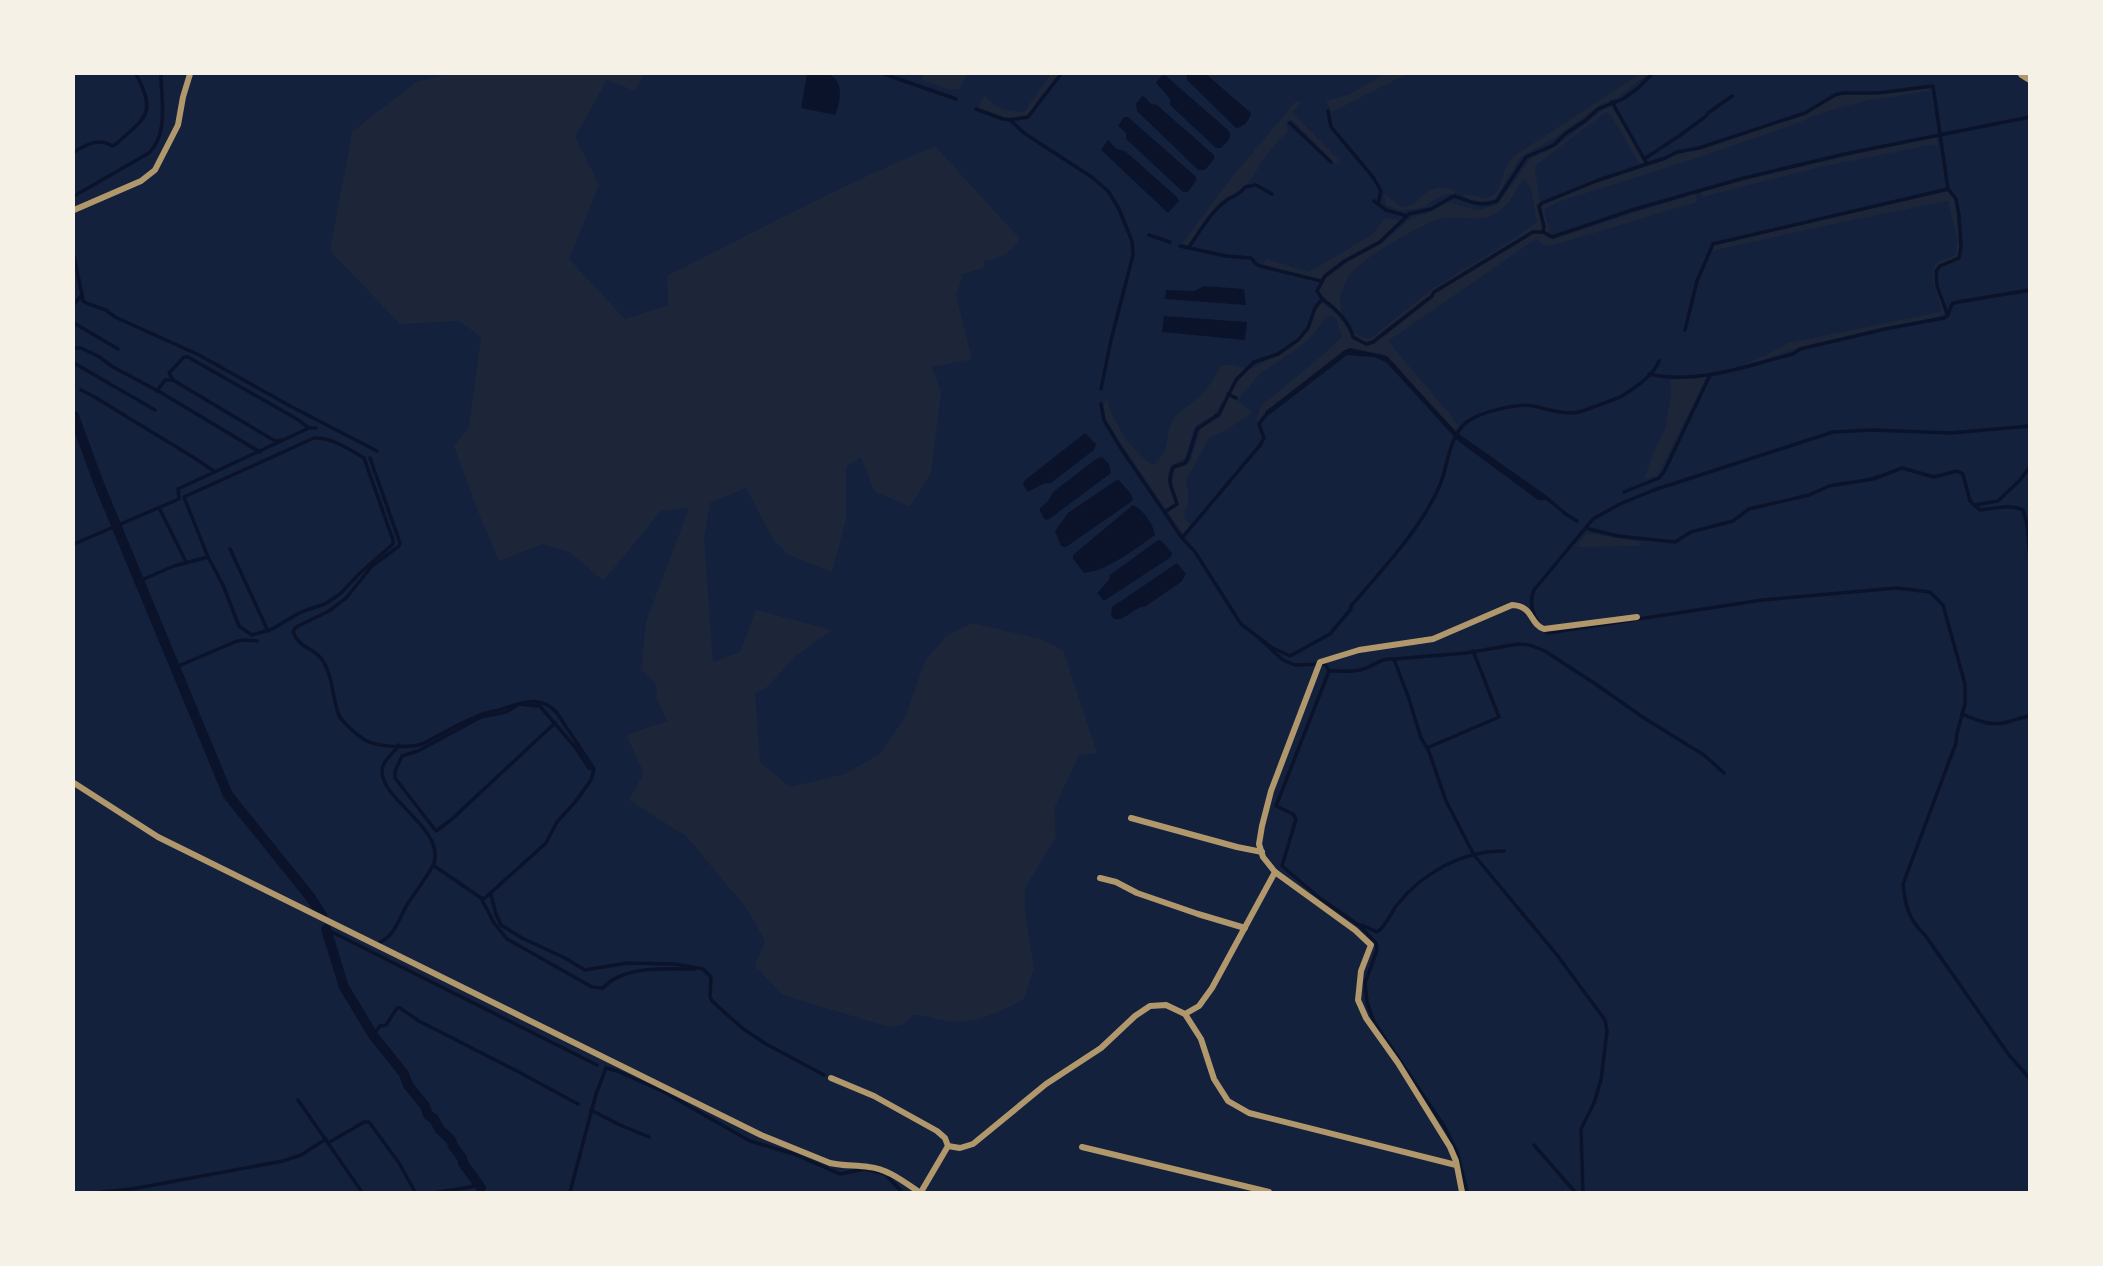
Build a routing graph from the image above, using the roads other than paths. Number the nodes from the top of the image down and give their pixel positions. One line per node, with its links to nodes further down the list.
1 (190, 74): 4 (street)
2 (2022, 74): 3 (street)
3 (2029, 79)
4 (74, 210)
5 (1637, 617): 8 (street)
6 (74, 783): 17 (street)
7 (1132, 818): 8 (street)
8 (1262, 852): 9 (street)
9 (1276, 872): 11 (street); 16 (street)
10 (1100, 878): 11 (street)
11 (1245, 928): 12 (street)
12 (1185, 1014): 14 (street); 16 (street)
13 (831, 1077): 14 (street)
14 (948, 1146): 17 (street)
15 (1082, 1147): 18 (street)
16 (1457, 1165): 19 (street)
17 (920, 1192)
18 (1269, 1192)
19 (1462, 1192)

